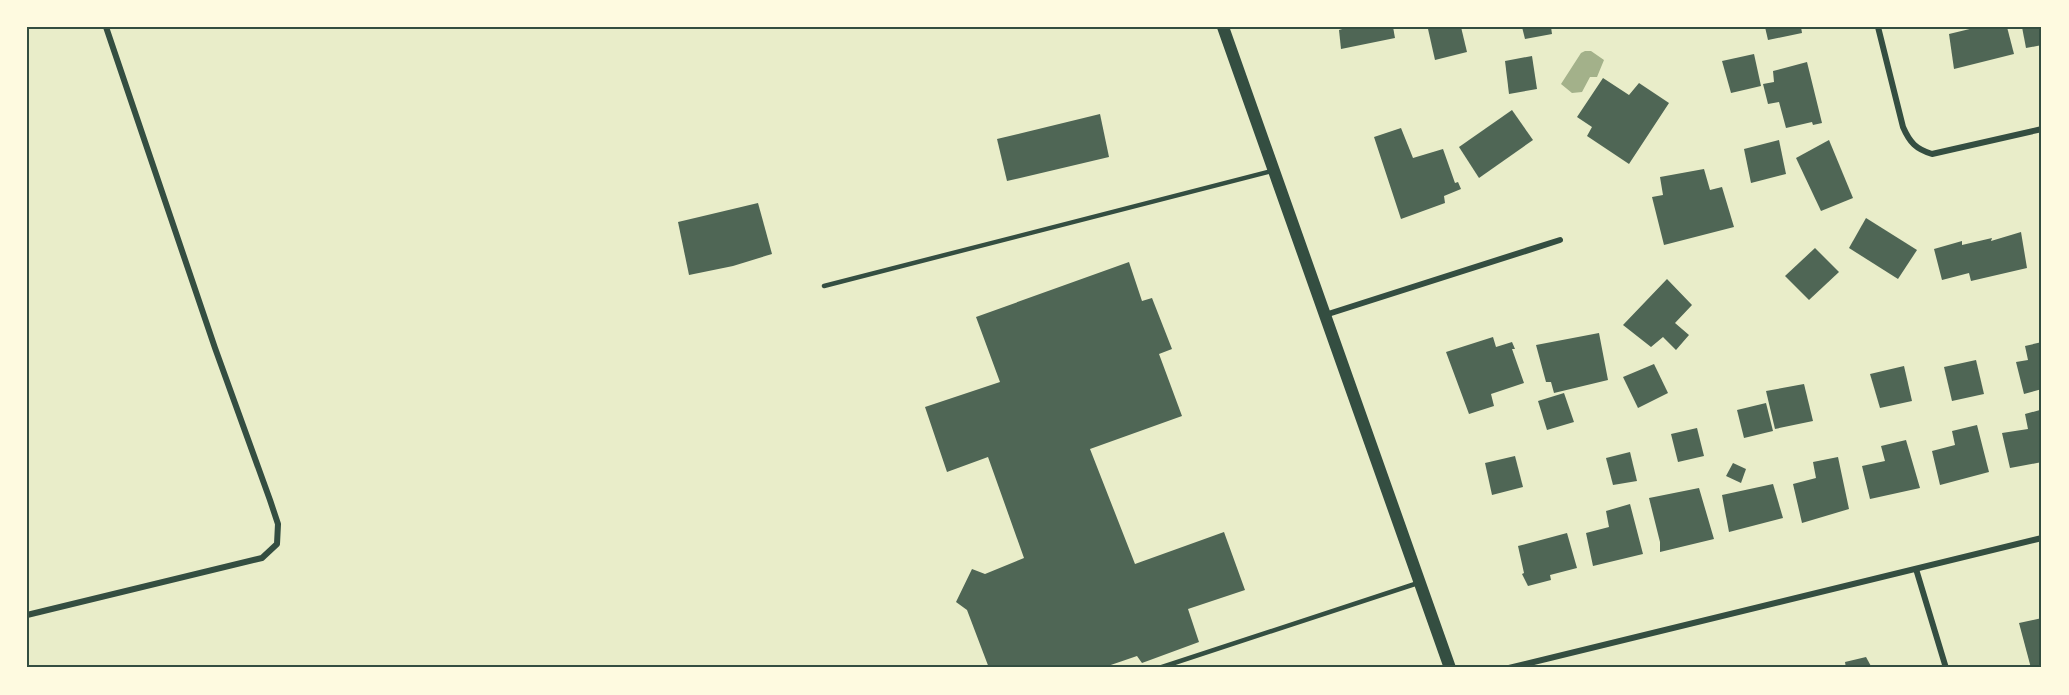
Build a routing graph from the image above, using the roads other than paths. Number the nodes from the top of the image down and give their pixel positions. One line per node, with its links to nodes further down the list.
1 (106, 27): 12 (street)
2 (1223, 27): 5 (main road)
3 (1878, 27): 4 (street)
4 (2042, 129)
5 (1273, 171): 7 (lane); 8 (main road)
6 (1560, 240): 8 (street)
7 (824, 286)
8 (1324, 315): 11 (main road)
9 (2042, 538): 10 (street)
10 (1916, 569): 15 (street); 16 (street)
11 (1418, 583): 13 (lane); 14 (main road)
12 (27, 615)
13 (1159, 668)
14 (1450, 668)
15 (1509, 668)
16 (1946, 668)

